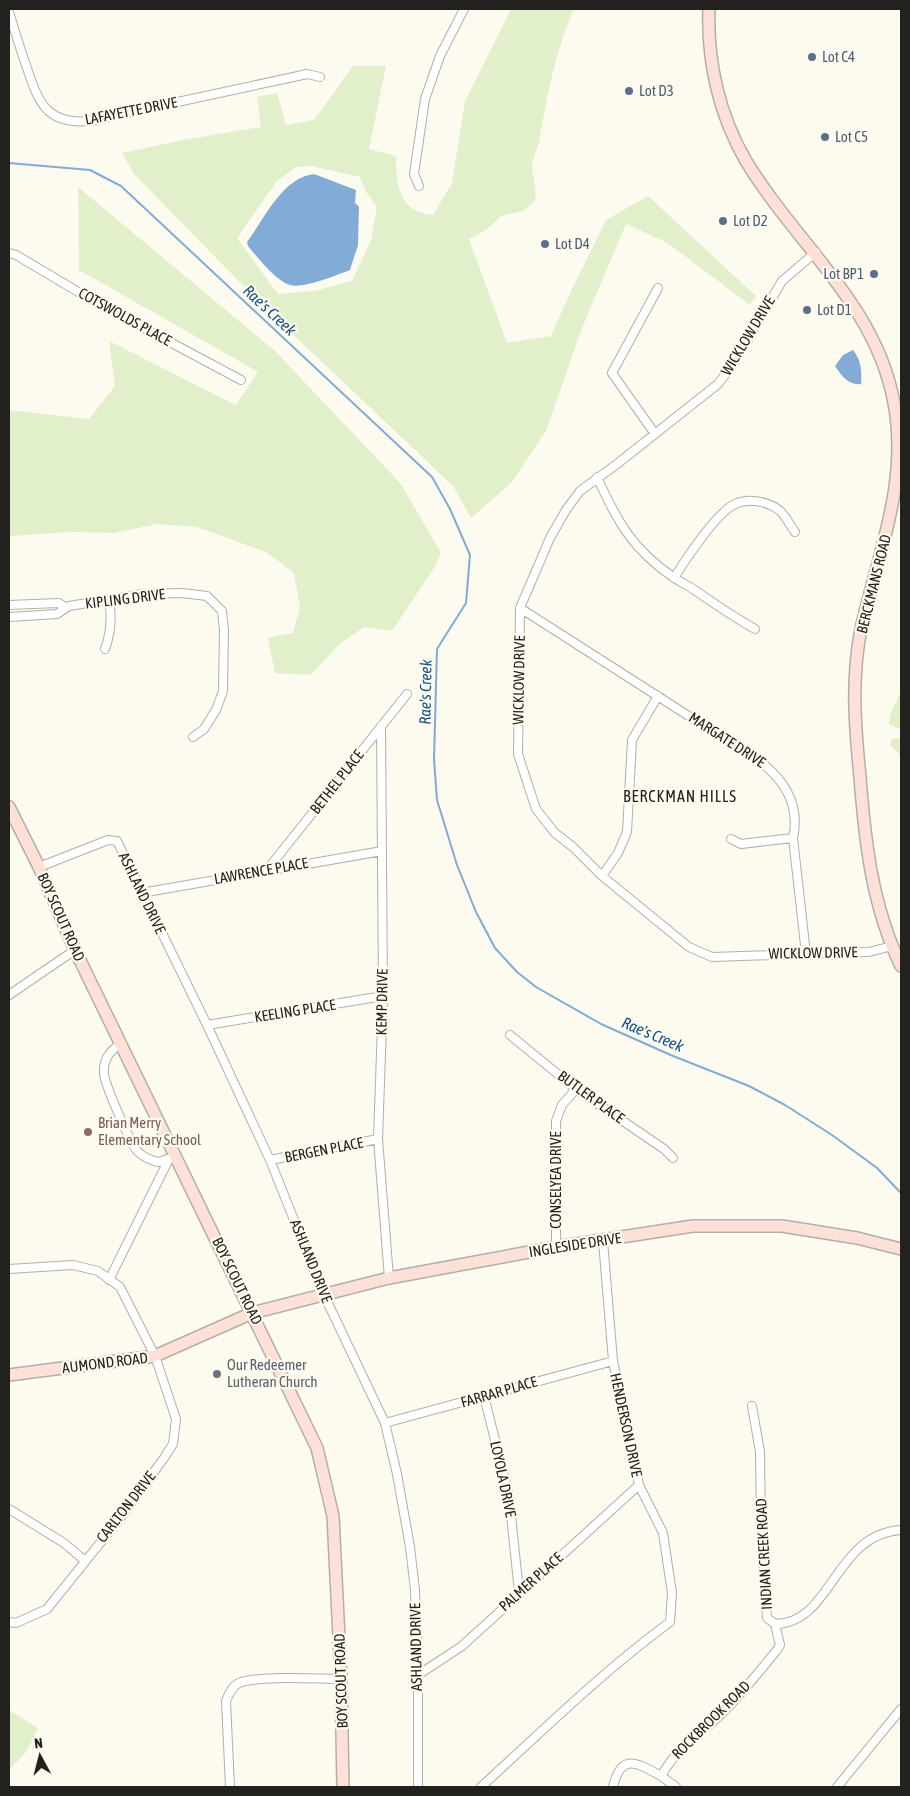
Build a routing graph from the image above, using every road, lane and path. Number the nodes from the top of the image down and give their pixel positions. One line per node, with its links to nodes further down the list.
1 (464, 9): 5 (street)
2 (709, 9): 6 (street, BERCKMANS ROAD)
3 (9, 12): 4 (street, LAFAYETTE DRIVE)
4 (320, 77)
5 (419, 186)
6 (816, 252): 10 (street, WICKLOW DRIVE); 33 (street, BERCKMANS ROAD)
7 (9, 253): 9 (street, COTSWOLDS PLACE)
8 (658, 288): 10 (street)
9 (241, 380)
10 (655, 434): 11 (street, WICKLOW DRIVE)
11 (597, 477): 13 (street); 17 (street, WICKLOW DRIVE)
12 (795, 532): 13 (street)
13 (674, 578): 19 (street)
14 (109, 600): 16 (street, KIPLING DRIVE); 20 (street); 24 (street, KIPLING DRIVE)
15 (9, 605): 16 (street, KIPLING DRIVE)
16 (66, 608): 18 (street, KIPLING DRIVE)
17 (520, 608): 22 (street, MARGATE DRIVE); 31 (street, WICKLOW DRIVE)
18 (9, 617)
19 (755, 629)
20 (105, 649)
21 (407, 694): 23 (street, BETHEL PLACE)
22 (658, 696): 26 (street, MARGATE DRIVE); 31 (street)
23 (381, 726): 28 (street, KEMP DRIVE); 30 (street, BETHEL PLACE)
24 (193, 737)
25 (9, 807): 29 (street, BOY SCOUT ROAD)
26 (793, 838): 27 (street); 35 (street, MARGATE DRIVE)
27 (731, 839)
28 (382, 851): 30 (street, LAWRENCE PLACE); 38 (street, KEMP DRIVE)
29 (39, 867): 32 (street, ASHLAND DRIVE); 34 (street, BOY SCOUT ROAD)
30 (267, 870): 32 (street, LAWRENCE PLACE)
31 (602, 876): 35 (street, WICKLOW DRIVE)
32 (141, 892): 39 (street, ASHLAND DRIVE)
33 (892, 946): 35 (street, WICKLOW DRIVE); 36 (street, BERCKMANS ROAD)
34 (75, 950): 37 (street); 41 (street, BOY SCOUT ROAD)
35 (806, 954)
36 (901, 966)
37 (9, 995)
38 (382, 996): 39 (street, KEELING PLACE); 43 (street, KEMP DRIVE)
39 (207, 1025): 46 (street, ASHLAND DRIVE)
40 (510, 1035): 42 (street, BUTLER PLACE)
41 (121, 1044): 44 (street, BOY SCOUT ROAD); 44 (street)
42 (576, 1088): 45 (street, BUTLER PLACE); 48 (street, CONSELYEA DRIVE)
43 (378, 1139): 46 (street, BERGEN PLACE); 51 (street, KEMP DRIVE)
44 (172, 1157): 52 (street); 54 (street, BOY SCOUT ROAD)
45 (672, 1158)
46 (270, 1160): 53 (street, ASHLAND DRIVE)
47 (603, 1241): 48 (street, INGLESIDE DRIVE); 49 (street, INGLESIDE DRIVE); 56 (street, HENDERSON DRIVE)
48 (556, 1247): 51 (street, INGLESIDE DRIVE)
49 (901, 1249)
50 (9, 1269): 52 (street, CARLTON DRIVE)
51 (389, 1278): 53 (street, INGLESIDE DRIVE)
52 (109, 1280): 55 (street, CARLTON DRIVE)
53 (324, 1295): 54 (street, INGLESIDE DRIVE); 60 (street, ASHLAND DRIVE)
54 (252, 1313): 55 (street, AUMOND ROAD); 69 (street, BOY SCOUT ROAD)
55 (155, 1356): 57 (street, AUMOND ROAD); 64 (street, CARLTON DRIVE)
56 (613, 1361): 58 (street, FARRAR PLACE); 61 (street, HENDERSON DRIVE)
57 (9, 1375)
58 (484, 1396): 60 (street, FARRAR PLACE); 65 (street, LOYOLA DRIVE)
59 (752, 1406): 67 (street, INDIAN CREEK ROAD)
60 (385, 1423): 68 (street, ASHLAND DRIVE)
61 (639, 1485): 65 (street, PALMER PLACE); 75 (street, HENDERSON DRIVE)
62 (9, 1509): 64 (street)
63 (901, 1530): 67 (street, INDIAN CREEK ROAD)
64 (84, 1560): 66 (street, CARLTON DRIVE)
65 (519, 1592): 68 (street, PALMER PLACE)
66 (9, 1622)
67 (775, 1624): 71 (street, ROCKBROOK ROAD)
68 (418, 1675): 74 (street, ASHLAND DRIVE)
69 (342, 1679): 72 (street); 73 (street, BOY SCOUT ROAD)
70 (901, 1709): 78 (street)
71 (661, 1776): 76 (street); 77 (street, ROCKBROOK ROAD)
72 (230, 1787)
73 (343, 1787)
74 (418, 1787)
75 (481, 1787)
76 (613, 1787)
77 (676, 1787)
78 (837, 1787)

